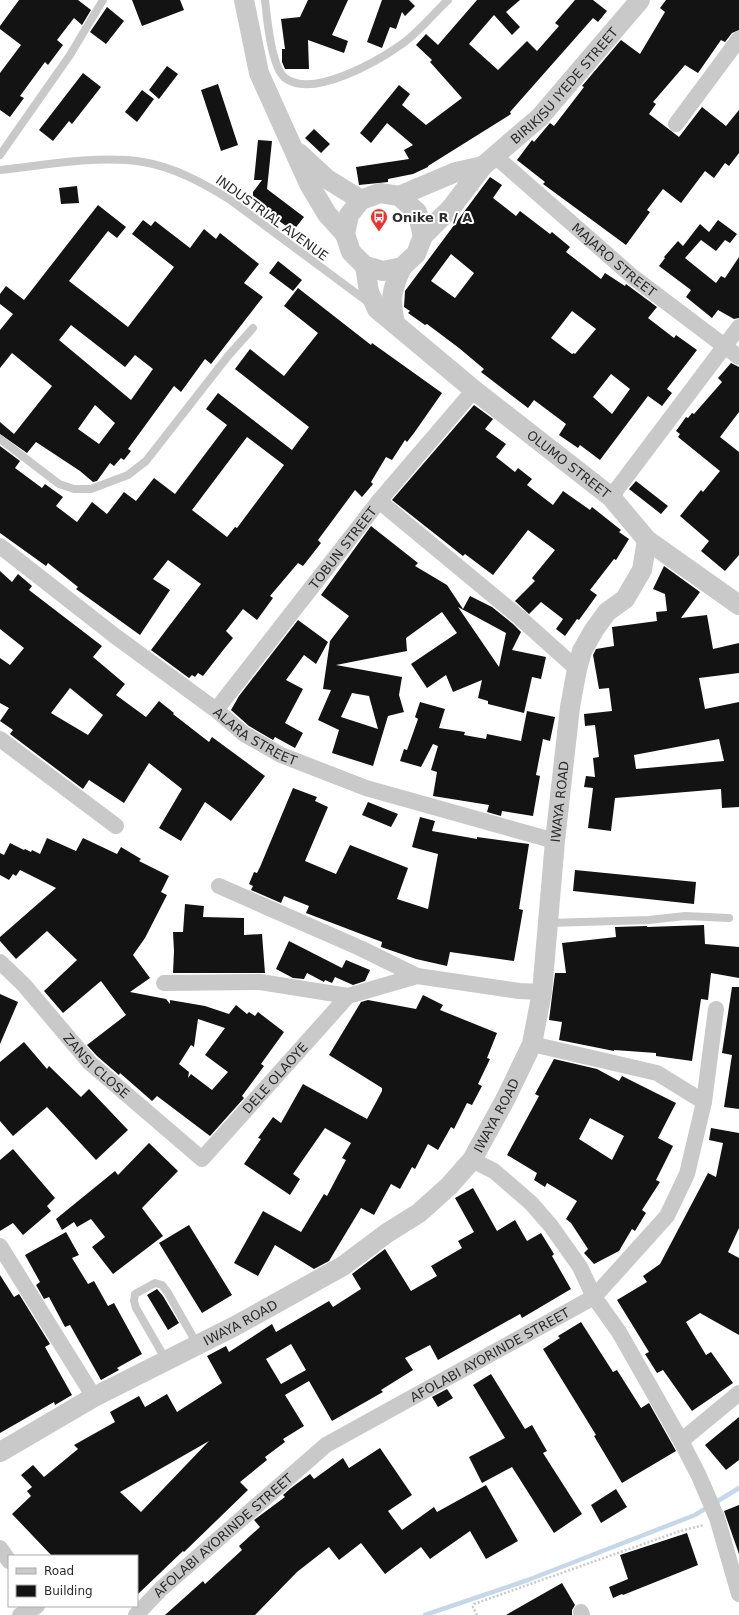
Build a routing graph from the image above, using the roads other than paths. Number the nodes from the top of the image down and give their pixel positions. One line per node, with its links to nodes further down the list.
1 (103, 0): 9 (lane)
2 (244, 0): 8 (street)
3 (264, 0): 4 (lane)
4 (448, 0)
5 (640, 0): 10 (street, BIRIKISU IYEDE STREET)
6 (739, 39): 7 (street)
7 (676, 124)
8 (292, 146): 13 (street); 14 (street)
9 (0, 155)
10 (489, 161): 12 (street, BIRIKISU IYEDE STREET); 15 (street, BIRIKISU IYEDE STREET); 22 (street, MAJARO STREET)
11 (0, 170): 18 (lane, INDUSTRIAL AVENUE)
12 (399, 196): 13 (street); 15 (street)
13 (361, 200): 14 (street)
14 (345, 234): 16 (street)
15 (423, 236): 17 (street)
16 (365, 266): 17 (street); 18 (street)
17 (402, 267): 19 (street)
18 (377, 309): 19 (street, OLUMO STREET)
19 (395, 324): 24 (street, OLUMO STREET)
20 (739, 327): 22 (street)
21 (252, 328): 25 (lane)
22 (724, 345): 23 (street, MAJARO STREET); 26 (street)
23 (739, 357)
24 (474, 390): 26 (street, OLUMO STREET); 27 (street, TOBUN STREET)
25 (0, 439)
26 (611, 497): 28 (street, OLUMO STREET)
27 (379, 501): 31 (street); 32 (street, TOBUN STREET)
28 (647, 540): 30 (street, OLUMO STREET); 31 (street, IWAYA ROAD)
29 (0, 546): 32 (street, ALARA STREET)
30 (739, 605)
31 (577, 668): 35 (street, IWAYA ROAD)
32 (216, 710): 35 (street, ALARA STREET)
33 (0, 739): 34 (street)
34 (116, 826)
35 (554, 841): 38 (street, IWAYA ROAD)
36 (220, 886): 40 (street)
37 (728, 918): 38 (lane)
38 (547, 923): 42 (street, IWAYA ROAD)
39 (0, 962): 47 (street, ZANSI CLOSE)
40 (417, 976): 42 (street); 43 (street)
41 (164, 983): 43 (street)
42 (542, 992): 45 (street, IWAYA ROAD)
43 (348, 996): 47 (street, DELE OLAOYE)
44 (716, 1009): 46 (street, AFOLABI AYORINDE STREET)
45 (532, 1044): 46 (street); 48 (street, IWAYA ROAD)
46 (704, 1102): 50 (street, AFOLABI AYORINDE STREET)
47 (202, 1159)
48 (472, 1160): 50 (street); 51 (street, IWAYA ROAD)
49 (0, 1246): 54 (street)
50 (594, 1297): 55 (street); 64 (street, AFOLABI AYORINDE STREET)
51 (197, 1344): 52 (street, IWAYA ROAD); 52 (lane)
52 (167, 1361): 54 (street, IWAYA ROAD)
53 (739, 1393): 55 (street)
54 (94, 1397): 56 (street, IWAYA ROAD)
55 (681, 1441): 59 (street)
56 (0, 1452)
57 (0, 1548): 58 (street)
58 (8, 1560)
59 (739, 1594)
60 (36, 1607): 62 (street)
61 (39, 1607): 63 (street)
62 (20, 1615)
63 (45, 1615)
64 (136, 1615)

